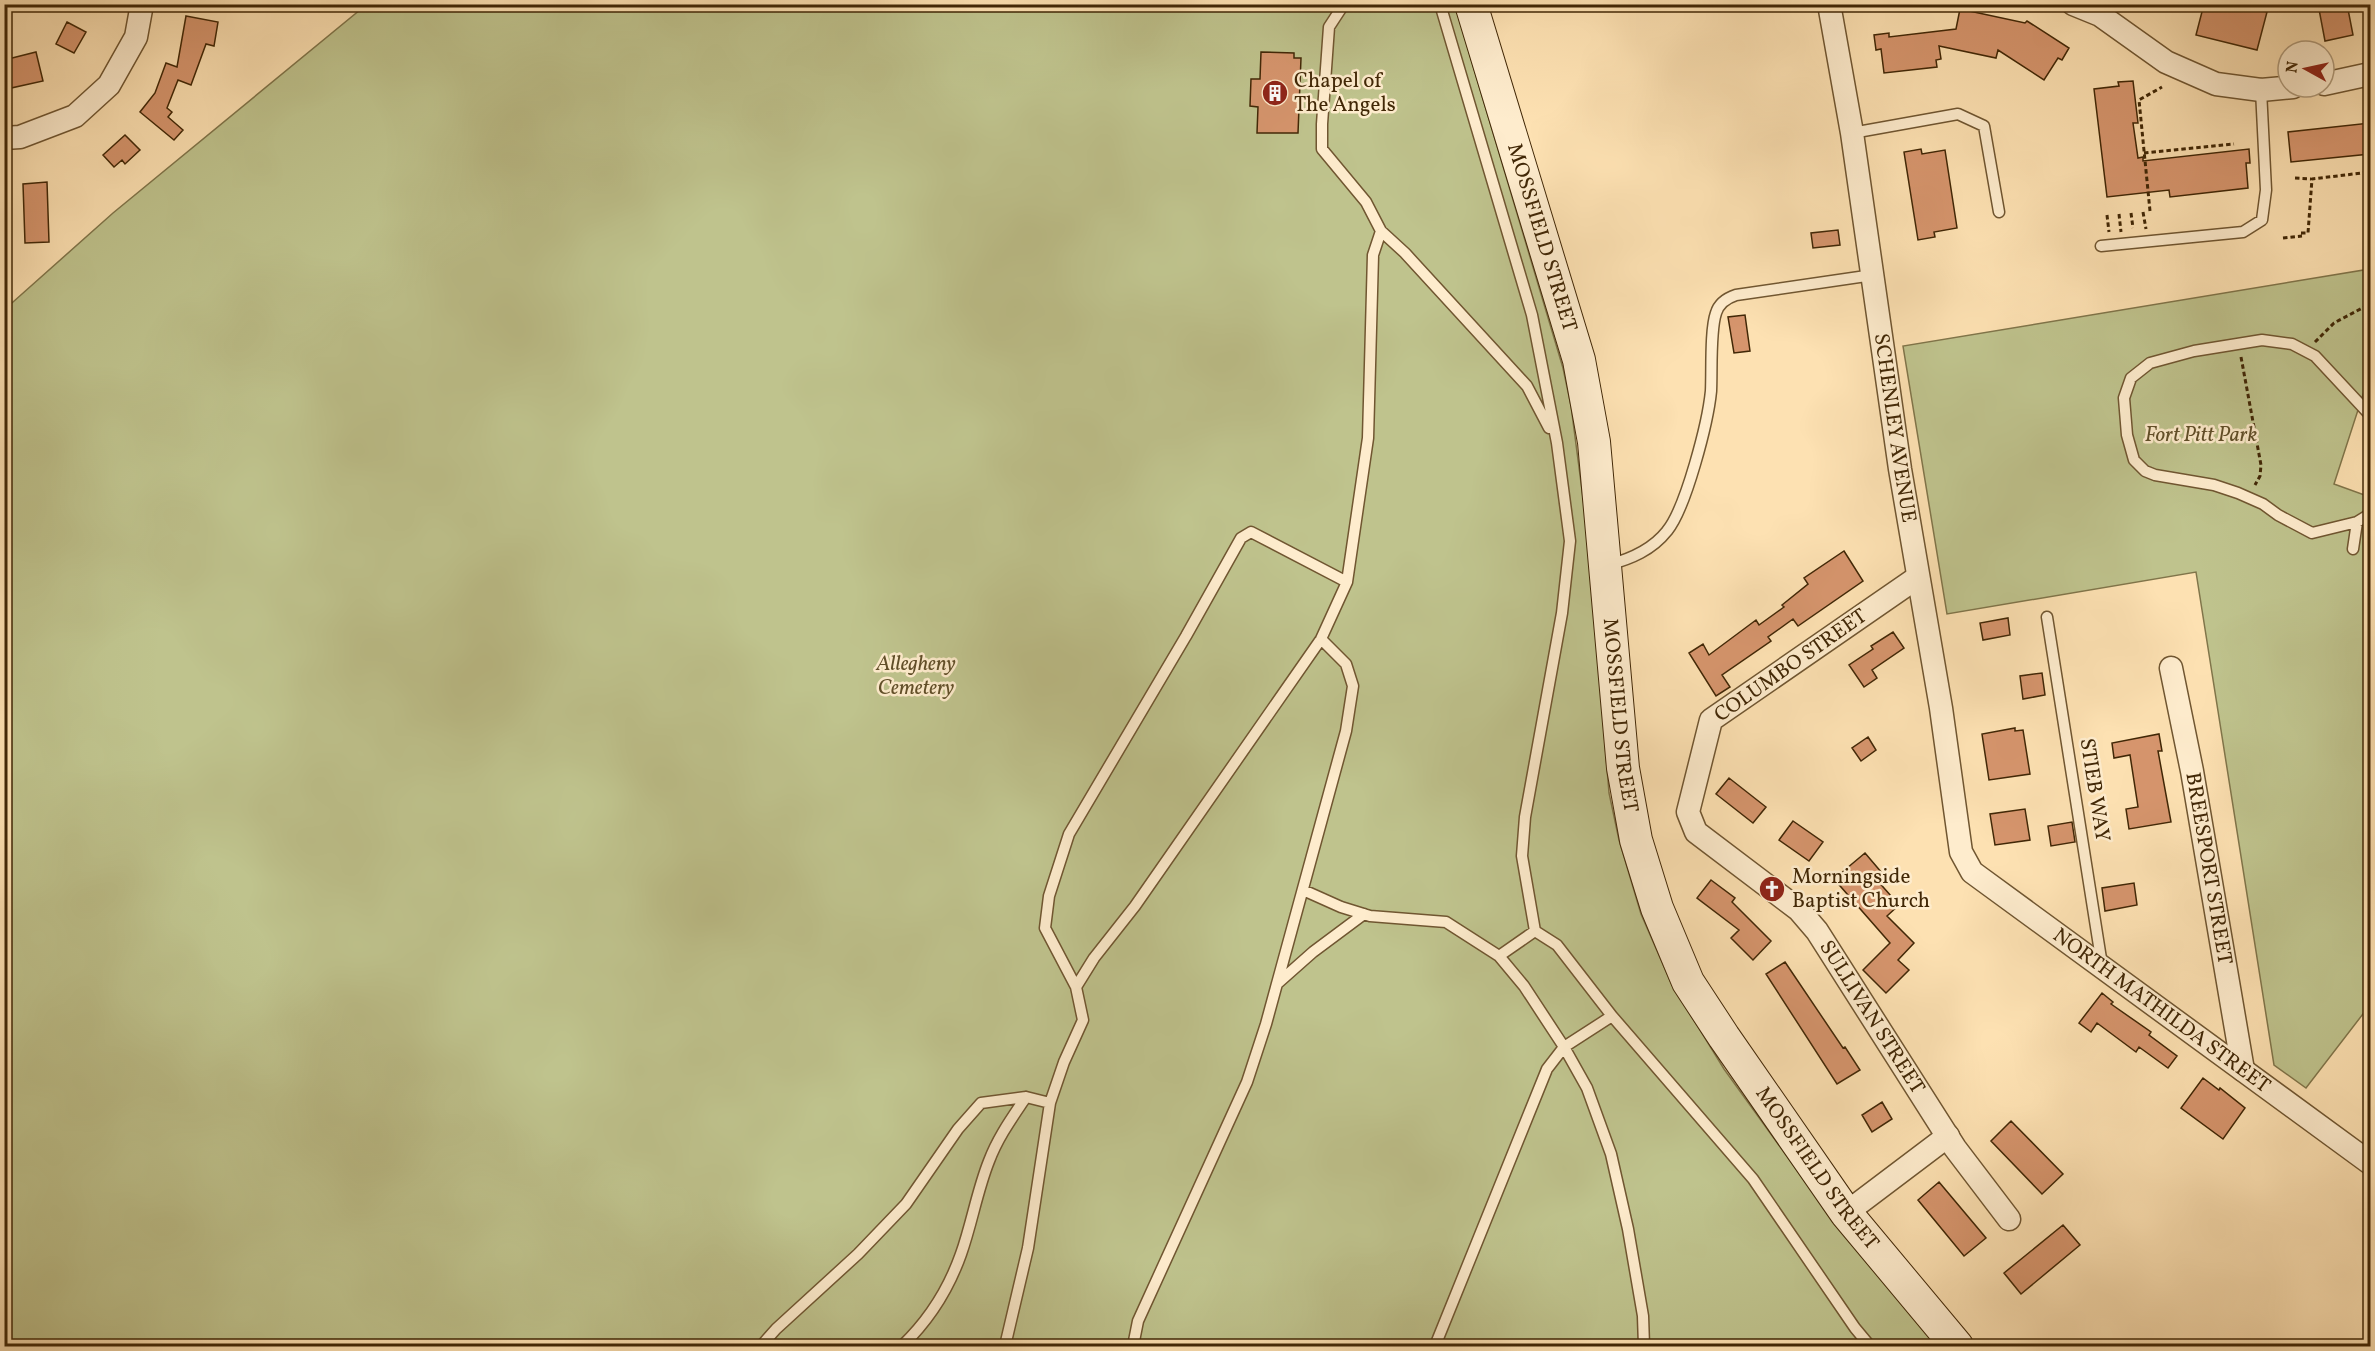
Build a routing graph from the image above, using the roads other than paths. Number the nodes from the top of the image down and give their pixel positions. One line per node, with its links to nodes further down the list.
1 (142, 4): 12 (street)
2 (1344, 4): 14 (lane)
3 (1440, 4): 18 (lane)
4 (1471, 4): 24 (street, MOSSFIELD STREET)
5 (1829, 4): 11 (street, SCHENLEY AVENUE)
6 (2073, 4): 10 (street)
7 (2370, 74): 8 (street)
8 (2336, 81)
9 (2276, 89): 10 (street)
10 (2261, 90): 15 (lane)
11 (1852, 133): 13 (lane); 16 (street, SCHENLEY AVENUE)
12 (4, 138)
13 (1999, 212)
14 (1381, 231): 18 (lane); 26 (lane)
15 (2101, 246)
16 (1873, 275): 24 (lane); 25 (street, SCHENLEY AVENUE)
17 (2370, 415): 22 (lane)
18 (1558, 456): 34 (lane)
19 (2370, 482): 20 (lane)
20 (2370, 500)
21 (2370, 514): 22 (lane)
22 (2357, 522): 23 (lane)
23 (2353, 549)
24 (1605, 566): 46 (street, MOSSFIELD STREET)
25 (1918, 578): 30 (street, COLUMBO STREET); 31 (street, SCHENLEY AVENUE)
26 (1347, 582): 28 (lane); 38 (lane)
27 (2047, 617): 36 (lane, STIEB WAY)
28 (1322, 639): 32 (lane); 38 (lane)
29 (2171, 668): 41 (street, BREESPORT STREET)
30 (1688, 812): 44 (street, SULLIVAN STREET)
31 (1961, 852): 36 (street, NORTH MATHILDA STREET)
32 (1303, 890): 33 (lane); 37 (lane)
33 (1364, 914): 35 (lane); 37 (lane)
34 (1535, 931): 35 (lane); 39 (lane)
35 (1499, 956): 40 (lane)
36 (2103, 968): 41 (street, NORTH MATHILDA STREET)
37 (1277, 983): 53 (lane)
38 (1076, 987): 43 (lane)
39 (1612, 1016): 40 (lane); 56 (lane)
40 (1564, 1047): 54 (lane); 55 (lane)
41 (2243, 1070): 45 (street, NORTH MATHILDA STREET)
42 (1026, 1097): 43 (lane); 50 (lane); 51 (lane)
43 (1050, 1103): 52 (lane)
44 (1948, 1136): 46 (street); 47 (street, SULLIVAN STREET)
45 (2370, 1163)
46 (1846, 1213): 57 (street, MOSSFIELD STREET)
47 (2009, 1219)
48 (2370, 1289): 49 (lane)
49 (2370, 1302)
50 (762, 1347)
51 (902, 1347)
52 (1005, 1347)
53 (1133, 1347)
54 (1435, 1347)
55 (1644, 1347)
56 (1870, 1347)
57 (1957, 1347)

